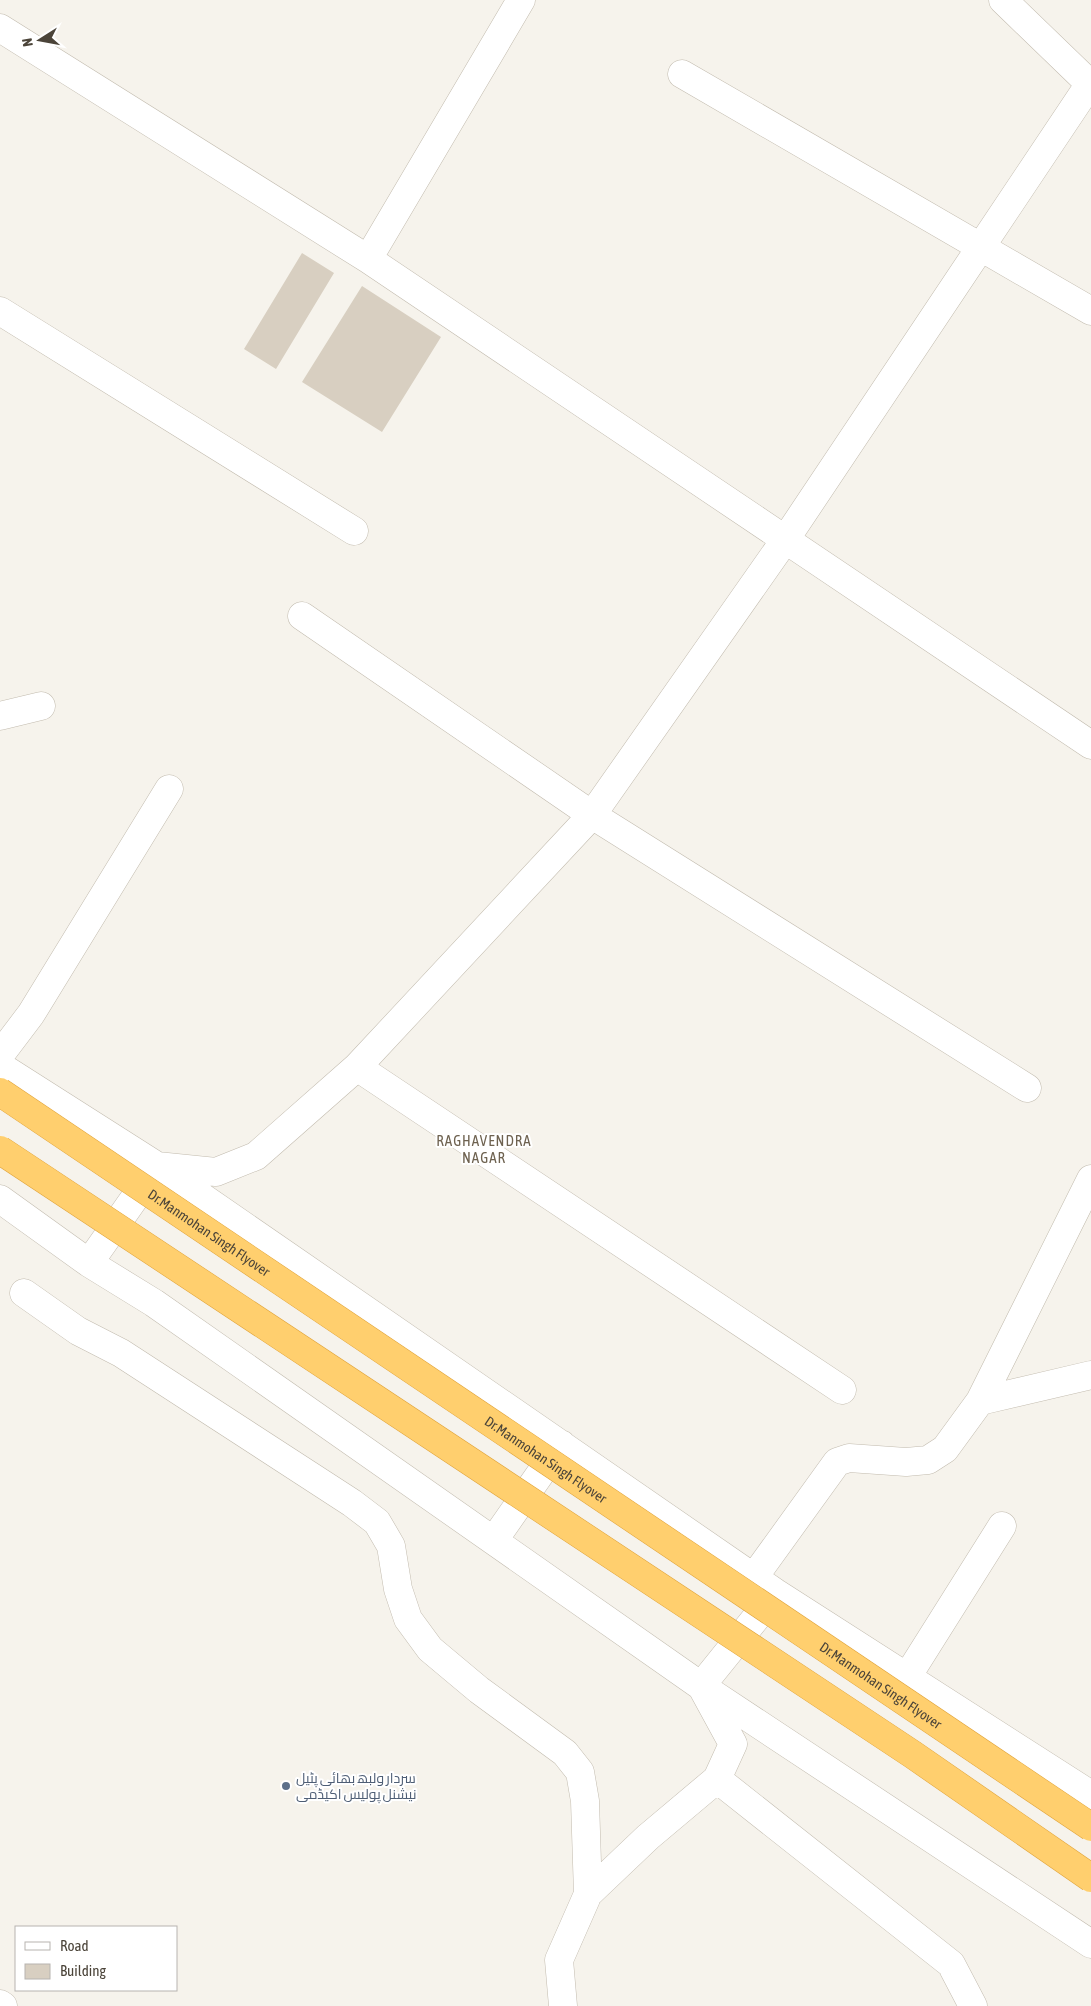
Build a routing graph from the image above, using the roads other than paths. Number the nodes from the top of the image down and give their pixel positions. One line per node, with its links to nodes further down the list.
1 (521, 0): 7 (street)
2 (1003, 0): 5 (street)
3 (0, 28): 7 (street)
4 (682, 74): 6 (street)
5 (1090, 84): 6 (street)
6 (981, 246): 9 (street); 11 (street)
7 (368, 259): 11 (street)
8 (0, 311): 10 (street)
9 (1091, 311)
10 (354, 531)
11 (785, 540): 15 (street); 17 (street)
12 (302, 616): 17 (street)
13 (41, 706): 14 (street)
14 (0, 716)
15 (1091, 745)
16 (169, 788): 18 (street)
17 (592, 815): 20 (street); 21 (street)
18 (0, 1055)
19 (0, 1066): 24 (street)
20 (357, 1067): 24 (street); 30 (street)
21 (1027, 1088)
22 (0, 1092): 41 (highway, Dr.Manmohan Singh Flyover, bridge)
23 (0, 1150): 42 (highway, bridge)
24 (157, 1166): 27 (street); 32 (street)
25 (1091, 1179): 31 (street)
26 (0, 1199): 27 (street)
27 (89, 1263): 34 (street)
28 (24, 1293): 43 (street)
29 (1091, 1375): 31 (street)
30 (842, 1390)
31 (980, 1401): 35 (street)
32 (561, 1444): 34 (street); 35 (street)
33 (1002, 1526): 37 (street)
34 (494, 1540): 38 (street)
35 (754, 1577): 36 (street)
36 (776, 1592): 37 (street); 38 (street)
37 (907, 1678): 40 (street)
38 (702, 1686): 39 (street); 44 (street)
39 (717, 1779): 43 (street); 46 (street)
40 (1091, 1795)
41 (1091, 1827)
42 (1091, 1878)
43 (588, 1894): 45 (street)
44 (1091, 1944)
45 (562, 2006)
46 (973, 2006)

